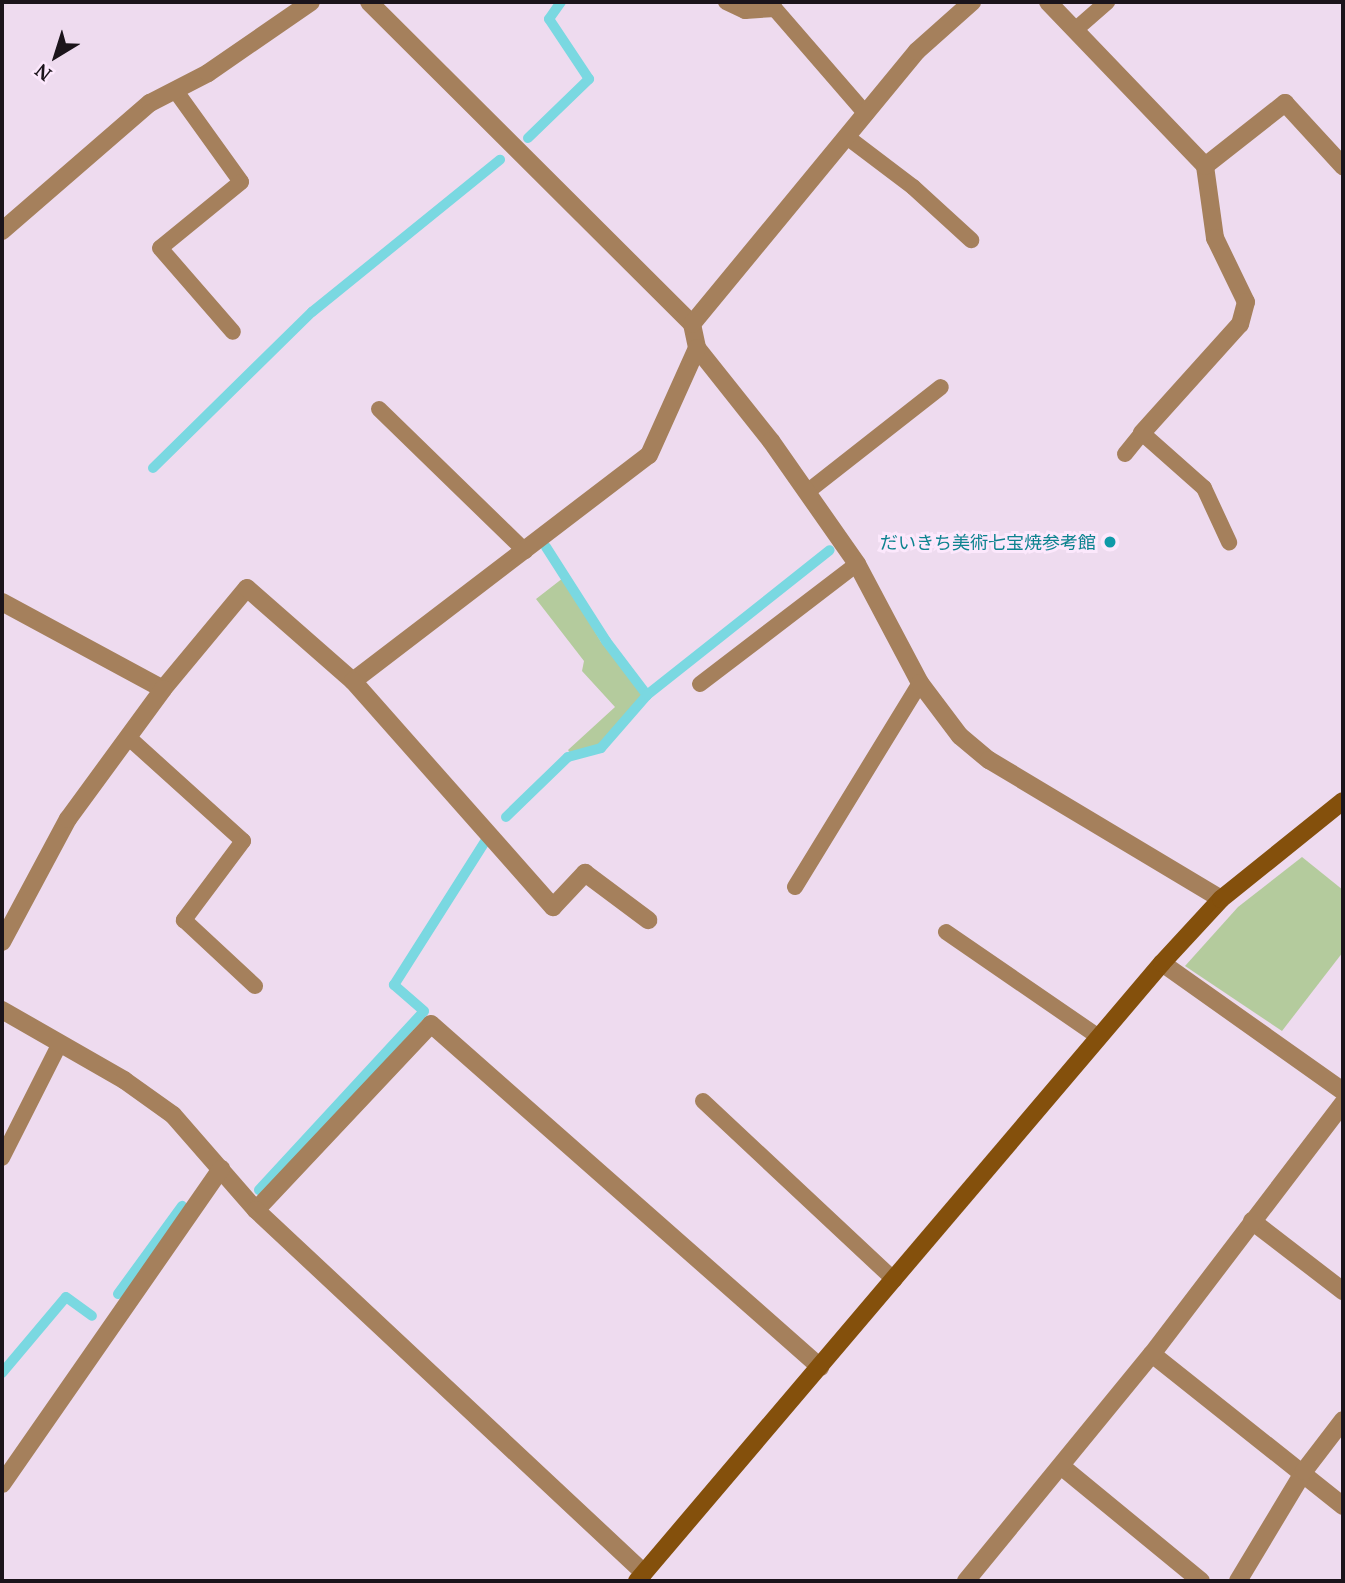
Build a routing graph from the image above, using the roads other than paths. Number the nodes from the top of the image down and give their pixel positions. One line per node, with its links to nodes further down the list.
1 (310, 2): 8 (street)
2 (369, 2): 15 (street)
3 (726, 2): 9 (lane)
4 (972, 2): 9 (street)
5 (1048, 2): 7 (street)
6 (1107, 2): 7 (lane)
7 (1075, 30): 11 (street)
8 (175, 90): 13 (street); 16 (lane)
9 (866, 114): 10 (street)
10 (847, 137): 14 (lane); 15 (street)
11 (1205, 166): 12 (street); 20 (street)
12 (1343, 166)
13 (2, 231)
14 (971, 240)
15 (692, 324): 17 (street)
16 (233, 332)
17 (697, 348): 22 (street); 24 (street)
18 (941, 387): 22 (lane)
19 (379, 409): 24 (lane)
20 (1142, 433): 21 (lane); 23 (lane)
21 (1125, 454)
22 (807, 492): 25 (street)
23 (1229, 541)
24 (525, 551): 27 (street)
25 (857, 564): 28 (street); 29 (lane)
26 (2, 602): 30 (street)
27 (353, 681): 30 (street); 35 (street)
28 (920, 682): 33 (lane); 34 (street)
29 (700, 684)
30 (163, 689): 31 (street)
31 (128, 737): 37 (street); 39 (lane)
32 (1343, 801): 34 (street)
33 (794, 887)
34 (1221, 899): 38 (street)
35 (648, 920)
36 (946, 932): 41 (lane)
37 (2, 942)
38 (1162, 962): 41 (street); 43 (street)
39 (256, 986)
40 (2, 1010): 42 (street)
41 (1099, 1037): 50 (street)
42 (60, 1044): 46 (lane); 47 (street)
43 (1343, 1091)
44 (703, 1101): 50 (lane)
45 (1343, 1103): 49 (street)
46 (2, 1158)
47 (221, 1169): 48 (street); 57 (street)
48 (256, 1210): 53 (street); 59 (street)
49 (1252, 1221): 51 (street); 52 (street)
50 (894, 1280): 53 (street)
51 (1343, 1291)
52 (1152, 1354): 55 (street); 56 (street)
53 (820, 1367): 59 (street)
54 (1343, 1420): 56 (street)
55 (1060, 1466): 60 (street); 61 (street)
56 (1304, 1471): 58 (street); 62 (street)
57 (2, 1484)
58 (1343, 1506)
59 (640, 1577)
60 (966, 1581)
61 (1201, 1581)
62 (1238, 1581)

